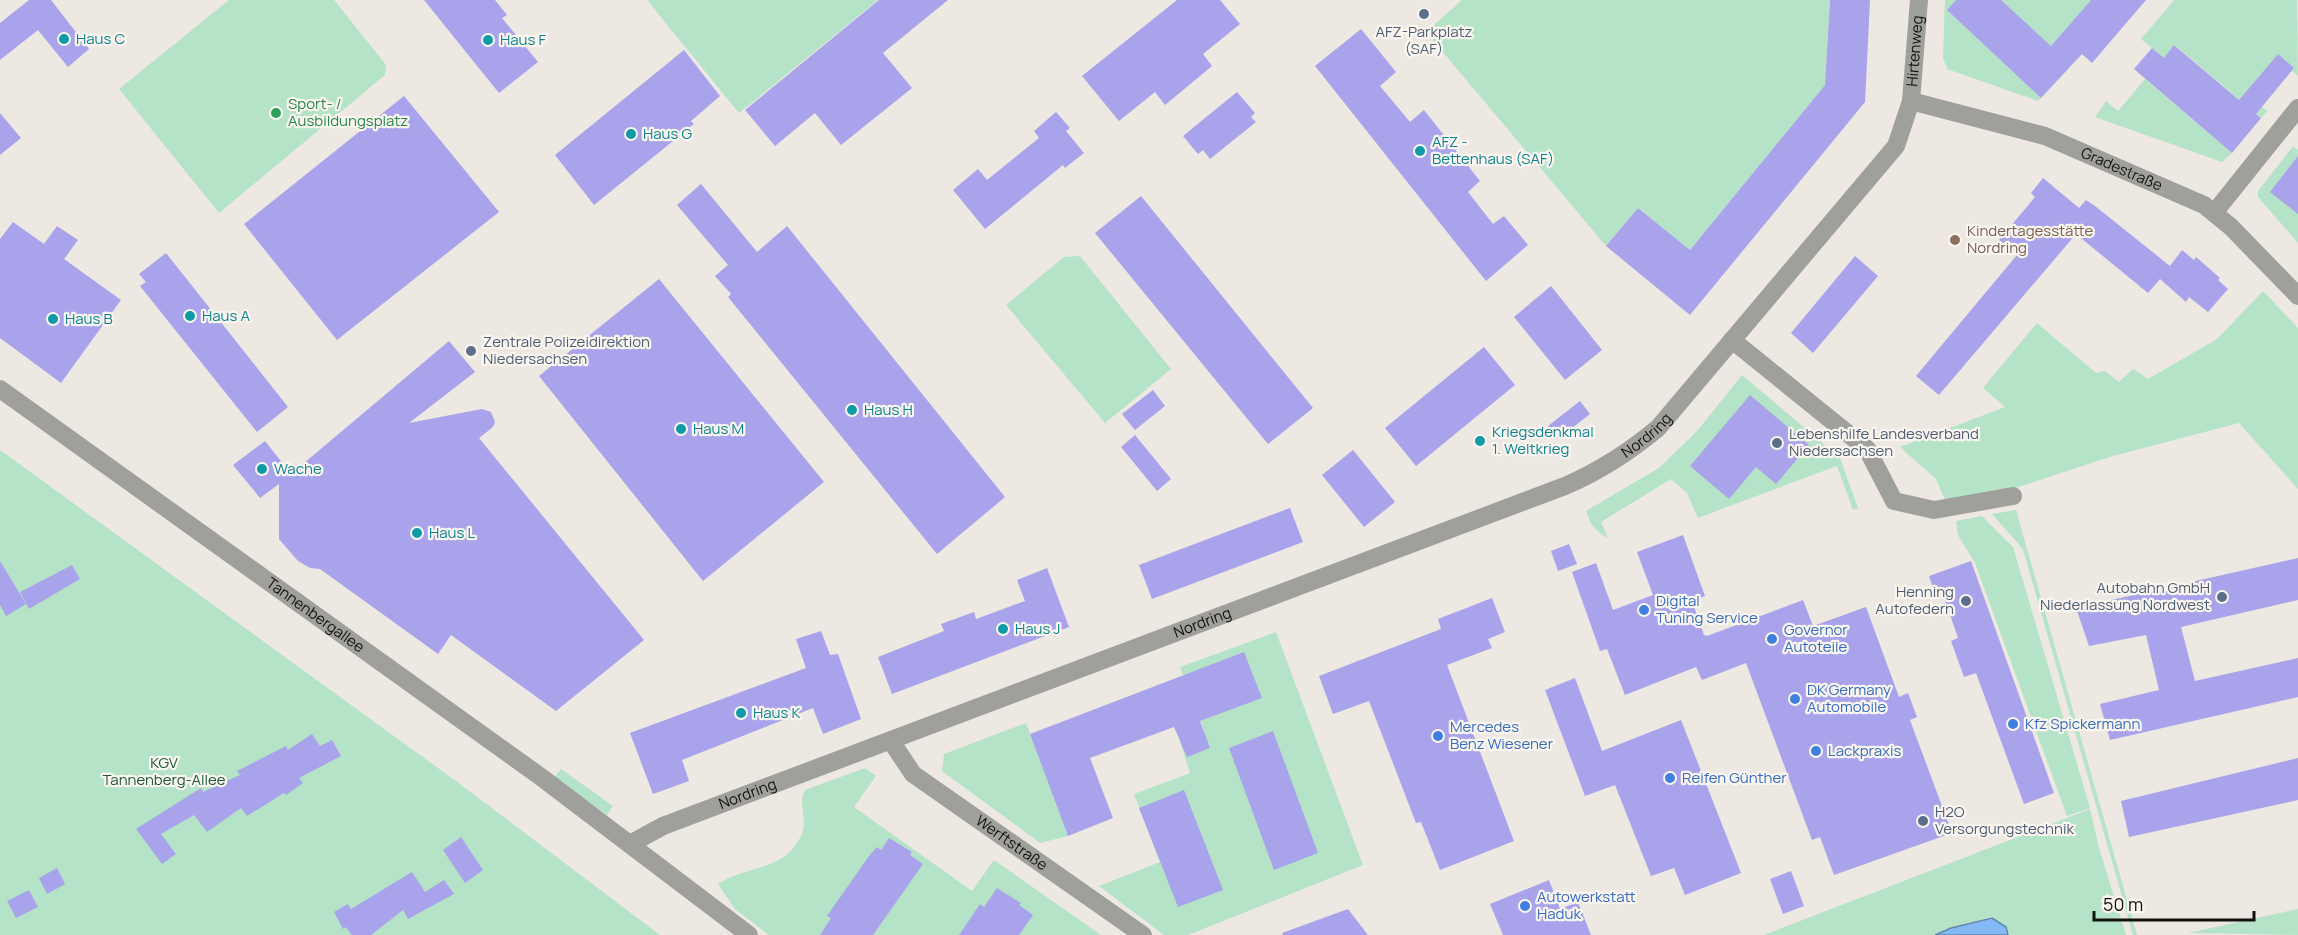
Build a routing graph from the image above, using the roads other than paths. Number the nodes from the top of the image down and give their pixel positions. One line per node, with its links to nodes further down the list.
1 (1919, 0): 2 (street, Hirtenweg)
2 (1911, 101): 4 (street, Gradestraße); 6 (street, Nordring)
3 (2298, 108): 4 (street)
4 (2214, 213): 5 (street, Gradestraße)
5 (2298, 297)
6 (1732, 340): 8 (street); 9 (street, Nordring)
7 (0, 389): 10 (street, Tannenbergallee)
8 (2013, 496)
9 (891, 741): 10 (street, Nordring); 12 (street, Werftstraße)
10 (630, 844): 11 (street, Tannenbergallee)
11 (749, 935)
12 (1143, 935)

